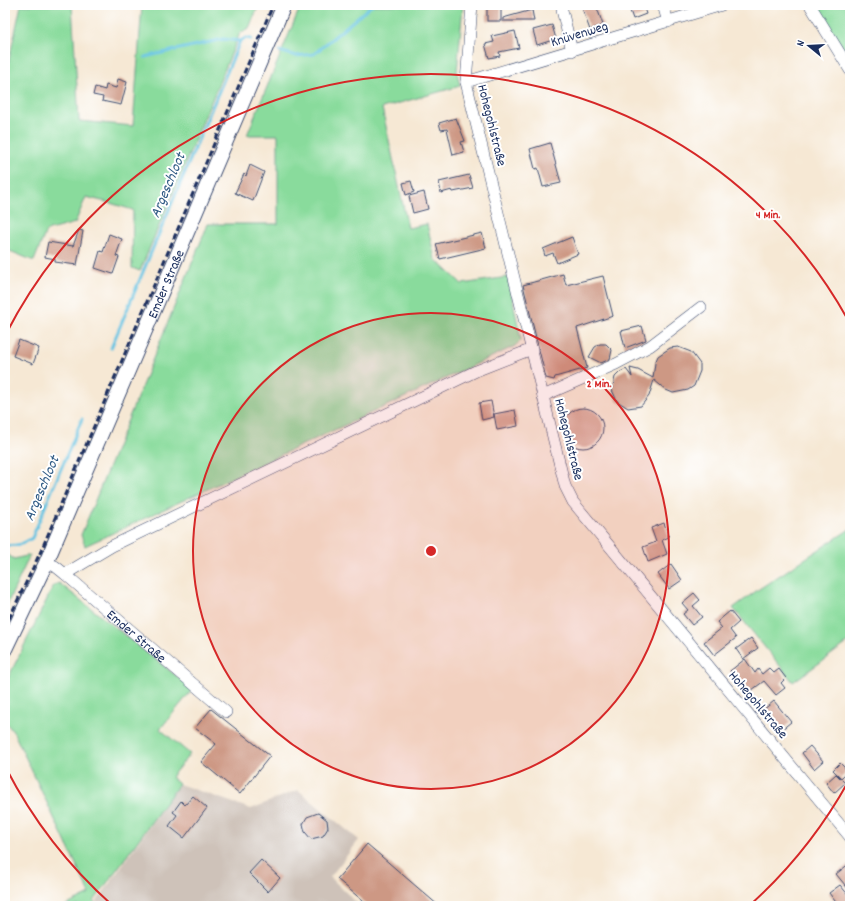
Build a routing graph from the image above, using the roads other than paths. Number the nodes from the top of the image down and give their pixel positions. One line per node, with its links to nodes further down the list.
1 (284, 5): 14 (main road, Emder Straße)
2 (472, 5): 10 (street, Hohegohlstraße)
3 (663, 5): 7 (street)
4 (722, 5): 7 (street, Knüvenweg)
5 (810, 5): 9 (street)
6 (562, 10): 8 (street)
7 (668, 22): 8 (street, Knüvenweg)
8 (572, 51): 10 (street, Knüvenweg)
9 (850, 70)
10 (466, 82): 12 (street, Hohegohlstraße)
11 (702, 307): 13 (street)
12 (532, 349): 13 (street, Hohegohlstraße); 15 (street)
13 (543, 396): 18 (street, Hohegohlstraße)
14 (46, 563): 15 (street, Emder Straße); 16 (main road, Emder Straße)
15 (65, 574): 17 (street, Emder Straße)
16 (5, 649)
17 (226, 712)
18 (850, 837)

